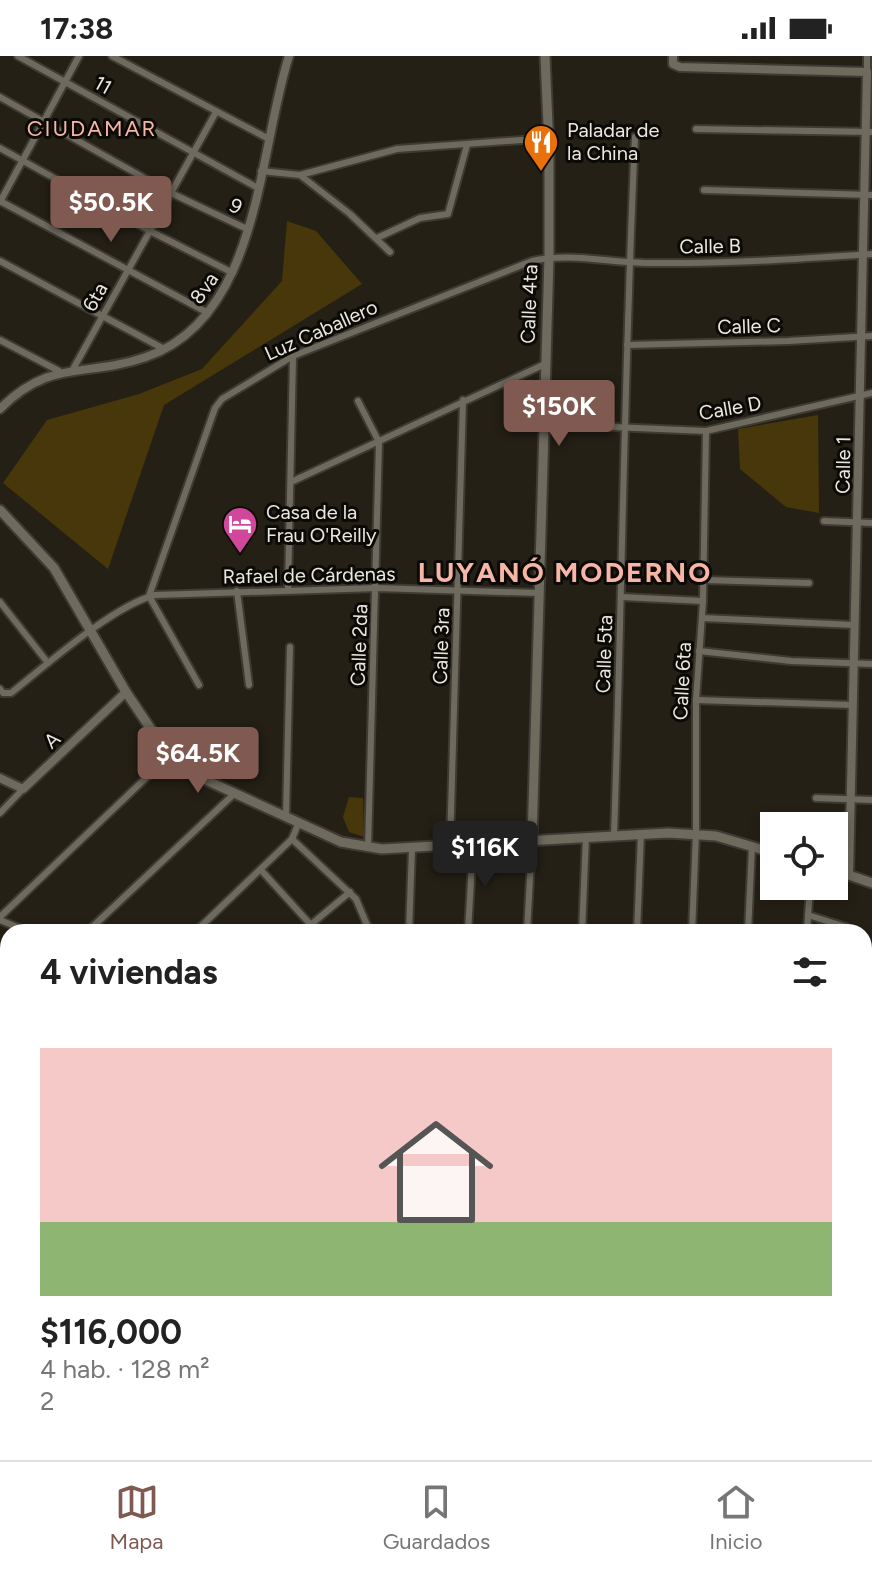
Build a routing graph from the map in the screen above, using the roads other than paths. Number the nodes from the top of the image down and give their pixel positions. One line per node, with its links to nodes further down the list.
1 (18, 56): 9 (street, 11)
2 (79, 56): 9 (street)
3 (112, 56): 11 (street)
4 (289, 56): 17 (street, 8va)
5 (545, 56): 16 (main road, Calle 4ta)
6 (867, 56): 8 (street, Calle 1)
7 (673, 60): 8 (street)
8 (867, 72): 14 (street, Calle 1)
9 (65, 83): 12 (street); 20 (street, 11)
10 (0, 97): 12 (street, 9)
11 (216, 112): 17 (street); 20 (street, 6ta)
12 (45, 121): 21 (street); 26 (street, 9)
13 (696, 129): 14 (street)
14 (869, 132): 27 (street, Calle 1)
15 (635, 137): 36 (street, Calle 5ta)
16 (549, 138): 18 (street); 34 (main road, Calle 4ta)
17 (269, 139): 22 (street, 8va)
18 (467, 145): 23 (street); 31 (street)
19 (0, 148): 21 (street)
20 (191, 152): 24 (street, 11); 26 (street, 6ta)
21 (23, 161): 28 (street); 30 (street)
22 (261, 171): 23 (street); 24 (street, 8va)
23 (300, 175): 31 (street)
24 (258, 188): 29 (street, 8va)
25 (704, 190): 27 (street)
26 (171, 193): 29 (street, 9); 30 (street, 6ta)
27 (868, 195): 33 (street, Calle 1)
28 (0, 201): 37 (street)
29 (247, 229): 38 (street, 8va)
30 (150, 231): 37 (street, 6ta); 38 (street)
31 (377, 238): 32 (street)
32 (390, 252)
33 (867, 254): 36 (street, Calle B); 42 (street, Calle 1)
34 (549, 257): 36 (street, Calle B); 46 (street, Luz Caballero); 47 (main road, Calle 4ta)
35 (0, 261): 40 (street)
36 (629, 263): 44 (street, Calle 5ta)
37 (128, 270): 39 (street); 40 (street, 6ta)
38 (233, 273): 39 (street, 8va)
39 (208, 313): 45 (street, 8va)
40 (103, 317): 45 (street); 49 (street, 6ta)
41 (872, 336): 42 (street, Calle C)
42 (861, 337): 44 (street, Calle C); 51 (street, Calle 1)
43 (0, 340): 48 (street)
44 (627, 345): 56 (street, Calle 5ta)
45 (164, 349): 49 (street, 8va)
46 (293, 356): 59 (street); 71 (street, Luz Caballero)
47 (545, 364): 52 (street); 55 (main road, Calle 4ta)
48 (59, 371): 49 (street, 8va); 54 (street, 8va)
49 (72, 371)
50 (872, 393): 51 (street, Calle D)
51 (860, 397): 57 (street, Calle D); 62 (street, Calle 1)
52 (463, 400): 58 (street); 69 (street, Calle 3ra)
53 (358, 401): 58 (street, Calle 2da)
54 (2, 404)
55 (543, 424): 56 (street, Calle D); 70 (main road, Calle 4ta)
56 (624, 426): 57 (street, Calle D); 72 (street, Calle 5ta)
57 (706, 431): 64 (street, Calle 6ta)
58 (379, 442): 59 (street); 66 (street, Calle 2da)
59 (291, 482): 67 (street)
60 (0, 510): 77 (main road)
61 (824, 521): 62 (street)
62 (858, 523): 63 (street); 76 (street, Calle 1)
63 (872, 523)
64 (704, 580): 65 (street); 73 (street, Calle 6ta)
65 (809, 583)
66 (377, 588): 67 (street, Rafael de Cárdenas); 69 (street, Rafael de Cárdenas); 108 (street, Calle 2da)
67 (288, 589): 68 (street, Rafael de Cárdenas)
68 (237, 591): 71 (street, Rafael de Cárdenas); 84 (street)
69 (459, 591): 70 (street, Rafael de Cárdenas); 106 (street, Calle 3ra)
70 (538, 593): 104 (main road, Calle 4ta)
71 (149, 596): 77 (street, Rafael de Cárdenas); 83 (street)
72 (622, 597): 73 (street); 101 (street, Calle 5ta)
73 (703, 601): 75 (street, Calle 6ta)
74 (0, 602): 80 (street)
75 (702, 618): 76 (street); 79 (street, Calle 6ta)
76 (855, 625): 81 (street, Calle 1)
77 (91, 631): 80 (street, Rafael de Cárdenas); 86 (main road)
78 (290, 647): 97 (street)
79 (699, 651): 81 (street); 87 (street, Calle 6ta)
80 (48, 663): 85 (street, Rafael de Cárdenas)
81 (854, 664): 82 (street); 88 (street, Calle 1)
82 (872, 664)
83 (199, 685)
84 (249, 685)
85 (1, 691)
86 (126, 692): 89 (main road); 91 (street, A)
87 (696, 700): 88 (street); 99 (street, Calle 6ta)
88 (853, 705): 94 (street, Calle 1)
89 (169, 756): 92 (main road); 117 (street)
90 (0, 778): 91 (street)
91 (23, 789): 96 (street, A)
92 (235, 793): 97 (main road); 118 (street)
93 (816, 798): 94 (street)
94 (851, 800): 95 (street); 112 (street, Calle 1)
95 (872, 800)
96 (0, 813)
97 (286, 816): 98 (main road)
98 (299, 822): 103 (street); 108 (main road)
99 (696, 833): 100 (main road); 107 (main road); 127 (street, Calle 6ta)
100 (641, 834): 101 (main road); 126 (street)
101 (614, 836): 102 (main road)
102 (586, 837): 104 (main road); 125 (street)
103 (292, 839): 111 (street); 114 (street)
104 (532, 841): 105 (main road); 124 (street)
105 (473, 845): 106 (main road); 123 (street)
106 (450, 846): 109 (main road)
107 (752, 846): 110 (main road); 128 (street)
108 (368, 848): 109 (main road)
109 (412, 848): 122 (street)
110 (760, 849)
111 (261, 870): 119 (street); 120 (street)
112 (849, 875): 113 (main road)
113 (872, 883)
114 (350, 892): 120 (street); 121 (street)
115 (809, 900): 116 (street)
116 (808, 915): 129 (street); 130 (street)
117 (0, 918)
118 (96, 924)
119 (204, 924)
120 (310, 924)
121 (367, 924)
122 (409, 924)
123 (468, 924)
124 (527, 924)
125 (582, 924)
126 (637, 924)
127 (692, 924)
128 (748, 924)
129 (807, 924)
130 (836, 924)

